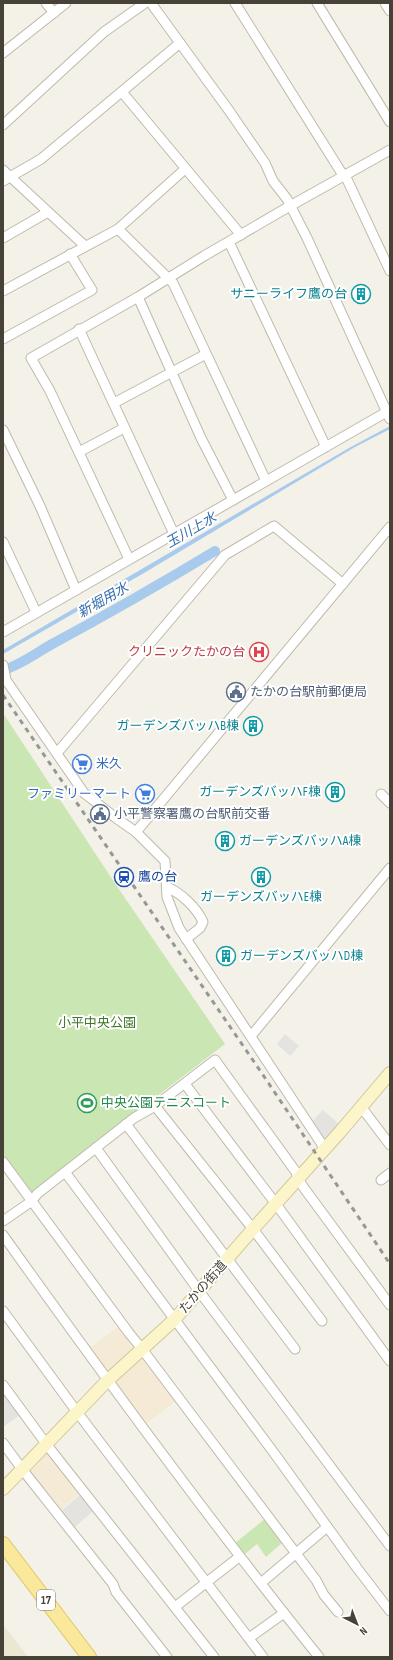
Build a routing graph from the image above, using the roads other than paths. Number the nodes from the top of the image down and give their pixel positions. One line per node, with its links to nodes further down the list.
1 (46, 3): 9 (street)
2 (66, 3): 9 (street)
3 (145, 3): 14 (street)
4 (151, 3): 10 (street)
5 (235, 3): 18 (street)
6 (317, 3): 13 (street)
7 (385, 3): 8 (street)
8 (390, 11)
9 (54, 13): 11 (street)
10 (180, 43): 12 (street); 20 (street)
11 (3, 53)
12 (122, 92): 16 (street); 19 (street)
13 (390, 122)
14 (3, 125)
15 (390, 150): 18 (street)
16 (185, 169): 22 (street); 23 (street)
17 (3, 170): 19 (street)
18 (345, 175): 20 (street); 28 (street)
19 (7, 179): 21 (street)
20 (290, 206): 23 (street); 37 (street)
21 (48, 212): 24 (street); 26 (street)
22 (118, 229): 26 (street); 29 (street)
23 (241, 235): 25 (street)
24 (3, 238)
25 (230, 242): 29 (street); 40 (street)
26 (85, 246): 27 (street)
27 (70, 254): 30 (street); 33 (street)
28 (390, 271)
29 (168, 278): 31 (street); 34 (street)
30 (3, 291)
31 (138, 297): 32 (street); 35 (street)
32 (79, 329): 36 (street); 41 (street)
33 (3, 339)
34 (206, 354): 35 (street); 42 (street)
35 (171, 372): 36 (street); 43 (street)
36 (114, 403): 38 (street)
37 (389, 414): 40 (street)
38 (124, 428): 41 (street); 45 (street)
39 (3, 430): 49 (street)
40 (326, 447): 42 (street)
41 (79, 452): 47 (street)
42 (266, 481): 43 (street)
43 (233, 500): 45 (street)
44 (390, 527): 48 (street)
45 (174, 534): 47 (street)
46 (3, 542): 50 (street)
47 (129, 559): 49 (street)
48 (343, 584): 53 (street); 56 (street)
49 (76, 590): 50 (street)
50 (36, 612): 51 (street)
51 (3, 632)
52 (3, 665): 53 (street)
53 (57, 753): 56 (street)
54 (381, 794): 55 (street)
55 (390, 803)
56 (136, 832): 58 (street)
57 (390, 868): 60 (street)
58 (167, 887): 59 (street); 59 (street)
59 (186, 939): 60 (street)
60 (251, 1036): 68 (street)
61 (390, 1073): 64 (street, たかの街道)
62 (185, 1084): 63 (street); 72 (street); 75 (street)
63 (155, 1106): 65 (street); 77 (street)
64 (362, 1108): 66 (street); 68 (street, たかの街道)
65 (126, 1124): 67 (street); 79 (street)
66 (390, 1145)
67 (96, 1148): 70 (street); 80 (street)
68 (325, 1149): 72 (street, たかの街道)
69 (3, 1162): 74 (street)
70 (65, 1172): 74 (street); 83 (street)
71 (390, 1173): 73 (street)
72 (298, 1179): 75 (street, たかの街道); 81 (street)
73 (380, 1180)
74 (32, 1201): 76 (street); 85 (street)
75 (276, 1204): 77 (street, たかの街道); 87 (street)
76 (3, 1221)
77 (253, 1229): 79 (street, たかの街道); 84 (street)
78 (3, 1234): 88 (street)
79 (228, 1259): 80 (street, たかの街道); 86 (street)
80 (199, 1291): 83 (street, たかの街道); 97 (street)
81 (390, 1305)
82 (3, 1311): 90 (street)
83 (174, 1320): 85 (street, たかの街道); 95 (street)
84 (322, 1321)
85 (142, 1349): 88 (street, たかの街道); 98 (street)
86 (294, 1350)
87 (390, 1361)
88 (107, 1381): 90 (street, たかの街道); 99 (street)
89 (3, 1385): 92 (street)
90 (77, 1412): 92 (street, たかの街道); 100 (street)
91 (3, 1443): 93 (street)
92 (47, 1444): 93 (street, たかの街道); 102 (street)
93 (22, 1469): 94 (street, たかの街道); 108 (street)
94 (3, 1489)
95 (327, 1527): 98 (street); 103 (street)
96 (3, 1544): 107 (main road, 17)
97 (390, 1546)
98 (295, 1554): 101 (street); 104 (street)
99 (239, 1557): 100 (street); 101 (street)
100 (207, 1582): 102 (street); 106 (street)
101 (262, 1583): 105 (street)
102 (175, 1607): 109 (street)
103 (390, 1611)
104 (338, 1612)
105 (284, 1613): 106 (street); 111 (street)
106 (249, 1638): 110 (street)
107 (89, 1657)
108 (167, 1657)
109 (214, 1657)
110 (263, 1657)
111 (320, 1657)

